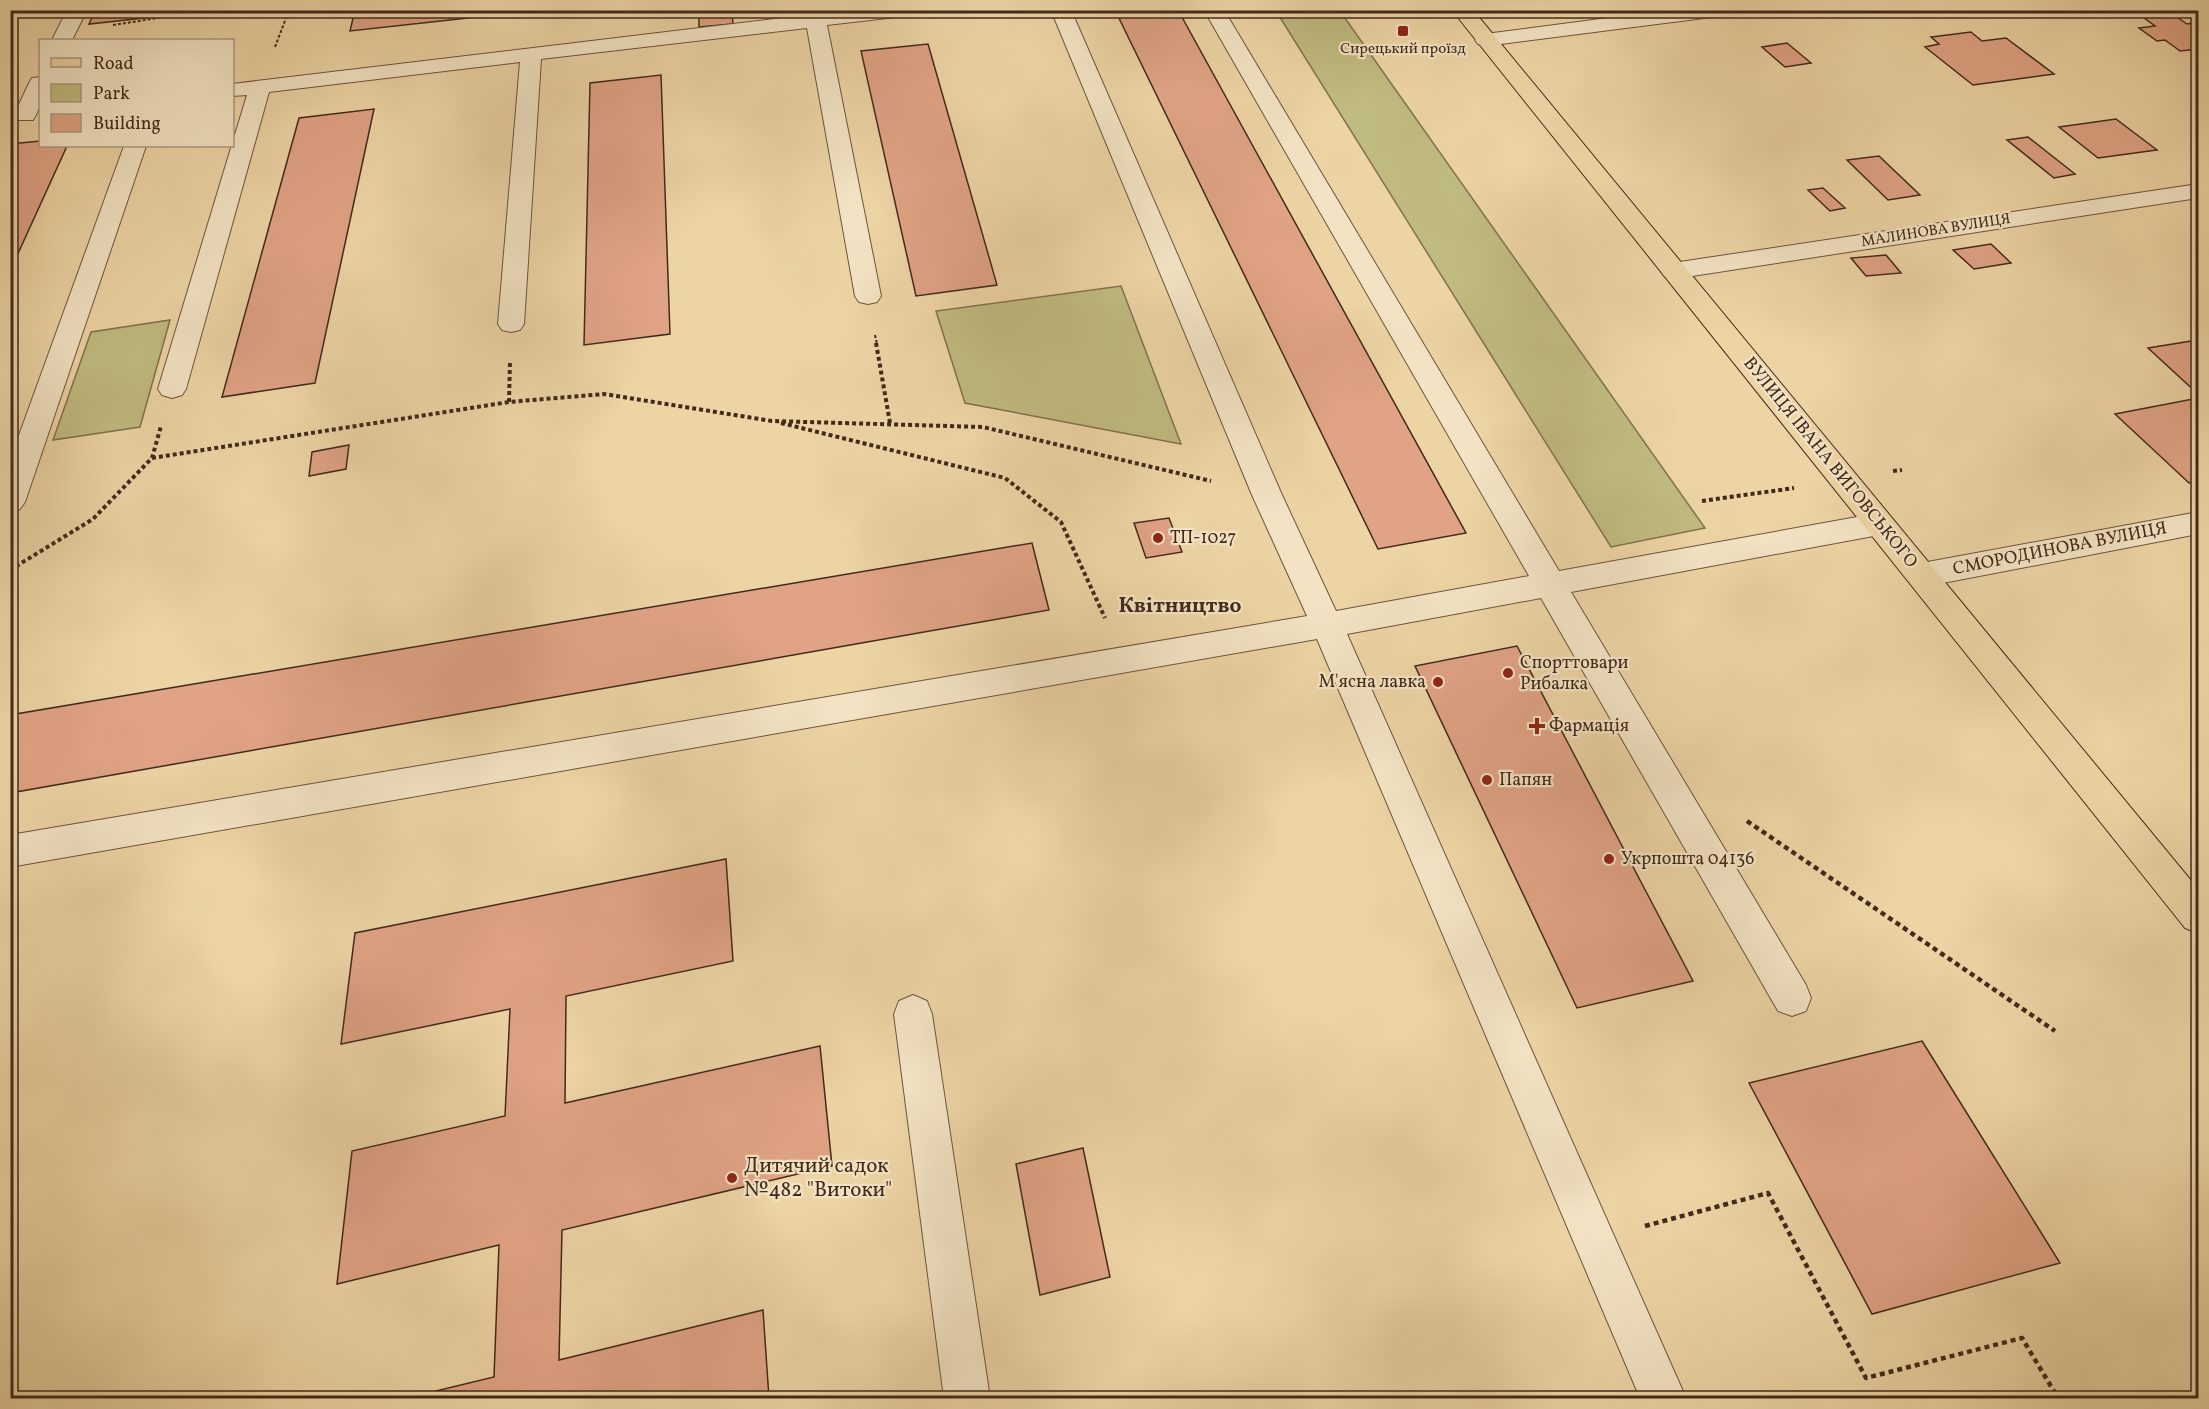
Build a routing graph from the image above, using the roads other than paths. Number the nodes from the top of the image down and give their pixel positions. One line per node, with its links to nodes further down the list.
1 (77, 10): 8 (street)
2 (905, 10): 7 (street)
3 (1061, 10): 26 (street)
4 (1214, 10): 25 (street)
5 (1462, 10): 9 (main road, ВУЛИЦЯ ІВАНА ВИГОВСЬКОГО)
6 (1720, 10): 9 (street)
7 (816, 21): 10 (street); 18 (street)
8 (65, 35)
9 (1485, 40): 17 (main road, ВУЛИЦЯ ІВАНА ВИГОВСЬКОГО)
10 (531, 55): 12 (street); 19 (street)
11 (39, 85): 14 (street)
12 (260, 87): 13 (street); 20 (street)
13 (234, 90)
14 (25, 114)
15 (135, 147): 21 (street)
16 (2199, 191): 17 (street, МАЛИНОВА ВУЛИЦЯ)
17 (1673, 271): 23 (main road, ВУЛИЦЯ ІВАНА ВИГОВСЬКОГО)
18 (868, 296)
19 (511, 324)
20 (172, 389)
21 (10, 502)
22 (2199, 523): 24 (street, СМОРОДИНОВА ВУЛИЦЯ)
23 (1879, 524): 24 (main road, ВУЛИЦЯ ІВАНА ВИГОВСЬКОГО); 25 (street)
24 (1922, 575): 28 (main road, ВУЛИЦЯ ІВАНА ВИГОВСЬКОГО)
25 (1550, 584): 26 (street); 29 (street)
26 (1327, 625): 27 (street); 32 (street)
27 (10, 851)
28 (2199, 916)
29 (1792, 998)
30 (913, 1014): 31 (street)
31 (967, 1398)
32 (1663, 1398)

